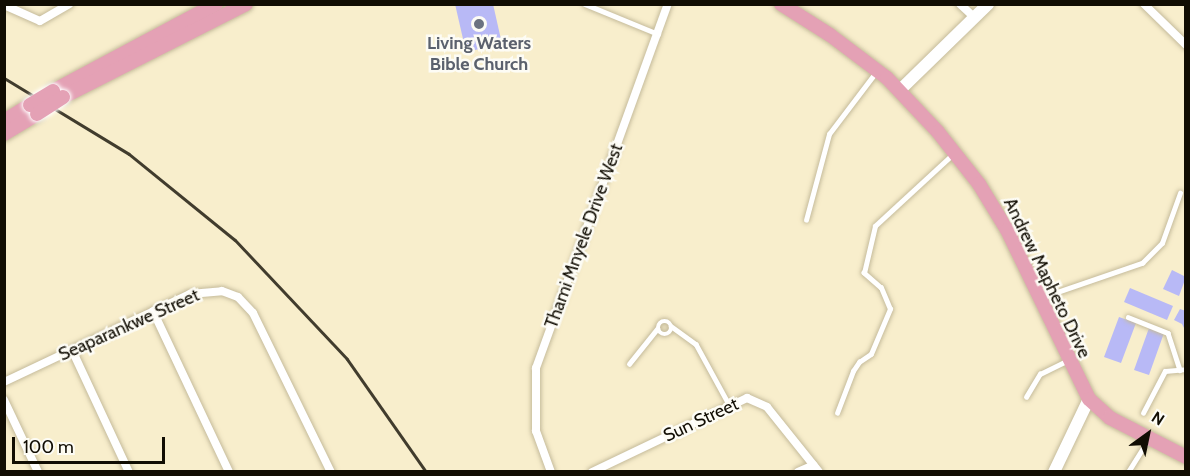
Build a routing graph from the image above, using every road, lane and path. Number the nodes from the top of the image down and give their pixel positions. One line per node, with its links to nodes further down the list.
1 (69, 4): 10 (street)
2 (216, 4): 16 (main road)
3 (246, 4): 16 (main road)
4 (585, 4): 12 (lane)
5 (668, 4): 12 (street, Thami Mnyele Drive West)
6 (781, 4): 14 (main road, Andrew Mapheto Drive)
7 (960, 4): 11 (street)
8 (988, 4): 11 (street)
9 (1144, 4): 13 (street)
10 (4, 5)
11 (975, 18): 15 (street)
12 (658, 34): 46 (street, Thami Mnyele Drive West)
13 (1185, 45)
14 (877, 70): 15 (main road, Andrew Mapheto Drive); 22 (lane)
15 (900, 90): 20 (main road, Andrew Mapheto Drive)
16 (58, 94): 17 (main road, bridge)
17 (33, 110): 18 (main road); 19 (main road)
18 (4, 120)
19 (4, 134)
20 (954, 153): 23 (main road, Andrew Mapheto Drive); 37 (lane)
21 (1180, 193): 23 (lane)
22 (806, 220)
23 (1041, 298): 29 (main road, Andrew Mapheto Drive)
24 (153, 311): 28 (street, Seaparankwe Street); 44 (street); 45 (street, Seaparankwe Street)
25 (1128, 317): 31 (lane)
26 (672, 326): 27 (lane); 27 (lane); 36 (lane)
27 (657, 328): 30 (lane)
28 (72, 350): 32 (street, Seaparankwe Street); 43 (street)
29 (1068, 360): 33 (lane); 34 (main road, Andrew Mapheto Drive)
30 (629, 364)
31 (1183, 369): 38 (lane)
32 (4, 382)
33 (1026, 397)
34 (1089, 399): 39 (main road, Andrew Mapheto Drive); 49 (street)
35 (4, 400): 42 (street)
36 (730, 406): 41 (street, Sun Street); 47 (street, Sun Street)
37 (837, 413)
38 (1143, 413)
39 (1149, 438): 40 (main road, Andrew Mapheto Drive); 50 (lane)
40 (1185, 457)
41 (816, 468): 48 (street)
42 (38, 471)
43 (129, 471)
44 (229, 471)
45 (331, 471)
46 (551, 471)
47 (592, 471)
48 (798, 471)
49 (1054, 471)
50 (1128, 471)

